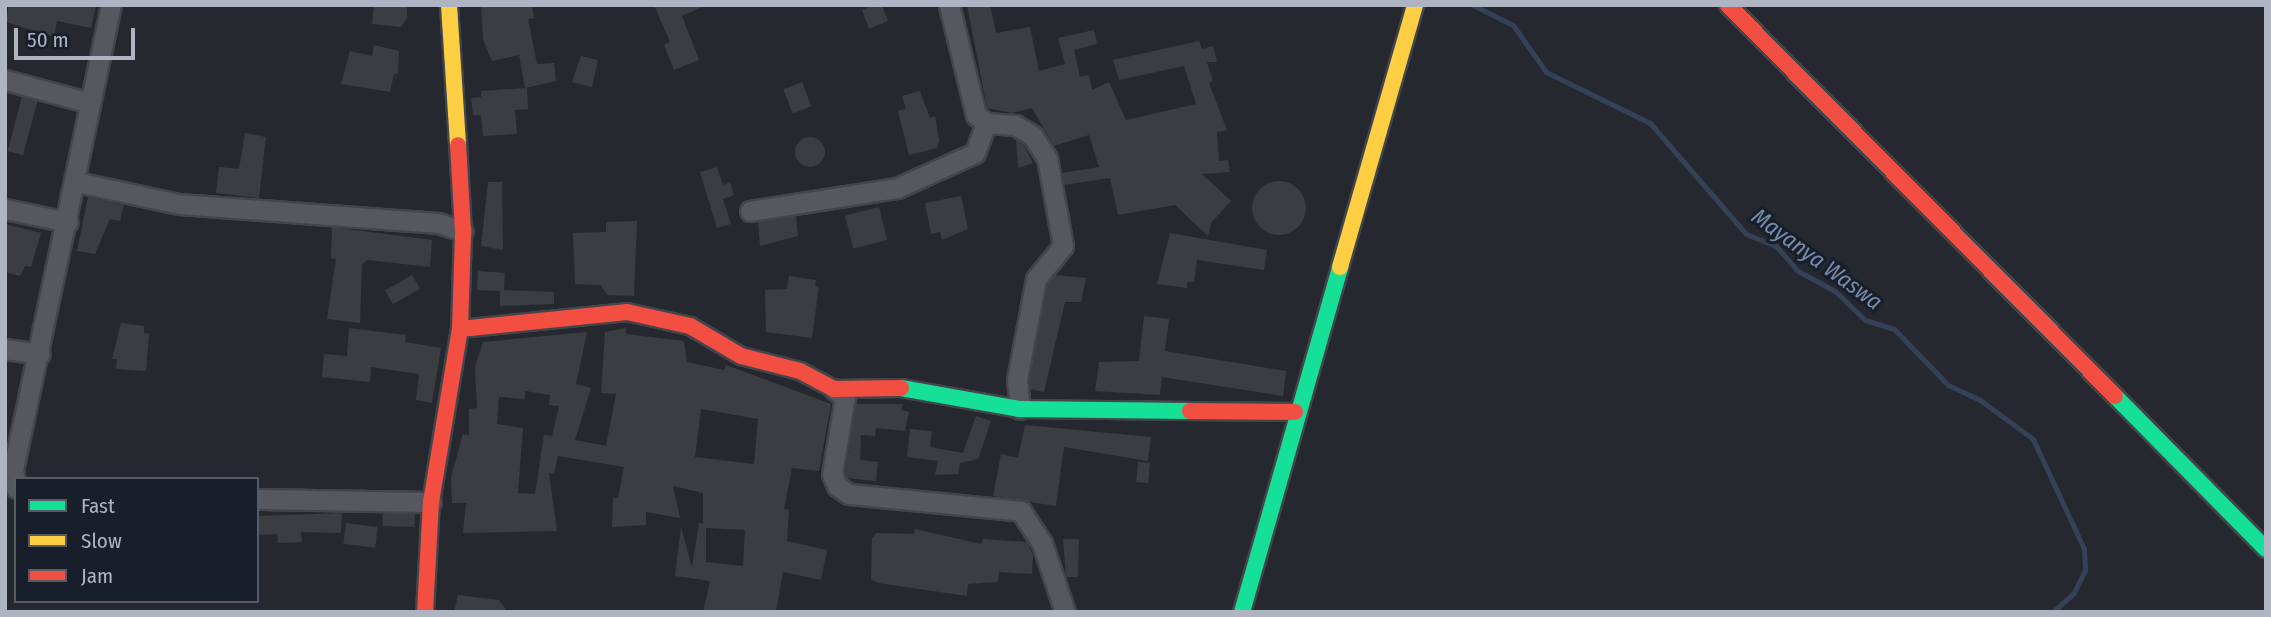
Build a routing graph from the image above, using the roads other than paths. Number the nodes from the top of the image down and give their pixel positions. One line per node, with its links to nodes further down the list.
1 (111, 5): 7 (street)
2 (449, 5): 13 (street)
3 (949, 5): 8 (street)
4 (1415, 5): 19 (street)
5 (1727, 5): 23 (street)
6 (5, 80): 7 (street)
7 (89, 103): 9 (street)
8 (986, 123): 11 (street); 18 (street)
9 (77, 182): 12 (street); 13 (street)
10 (5, 209): 12 (street)
11 (750, 211)
12 (68, 222): 16 (street)
13 (463, 231): 14 (street)
14 (460, 329): 17 (street); 22 (street)
15 (5, 348): 16 (street)
16 (40, 354): 20 (street)
17 (834, 389): 18 (street); 25 (street)
18 (1020, 409): 19 (street)
19 (1295, 412): 26 (street)
20 (11, 477)
21 (259, 499): 22 (street)
22 (431, 502): 24 (street)
23 (2266, 549)
24 (425, 612)
25 (1065, 612)
26 (1242, 612)

